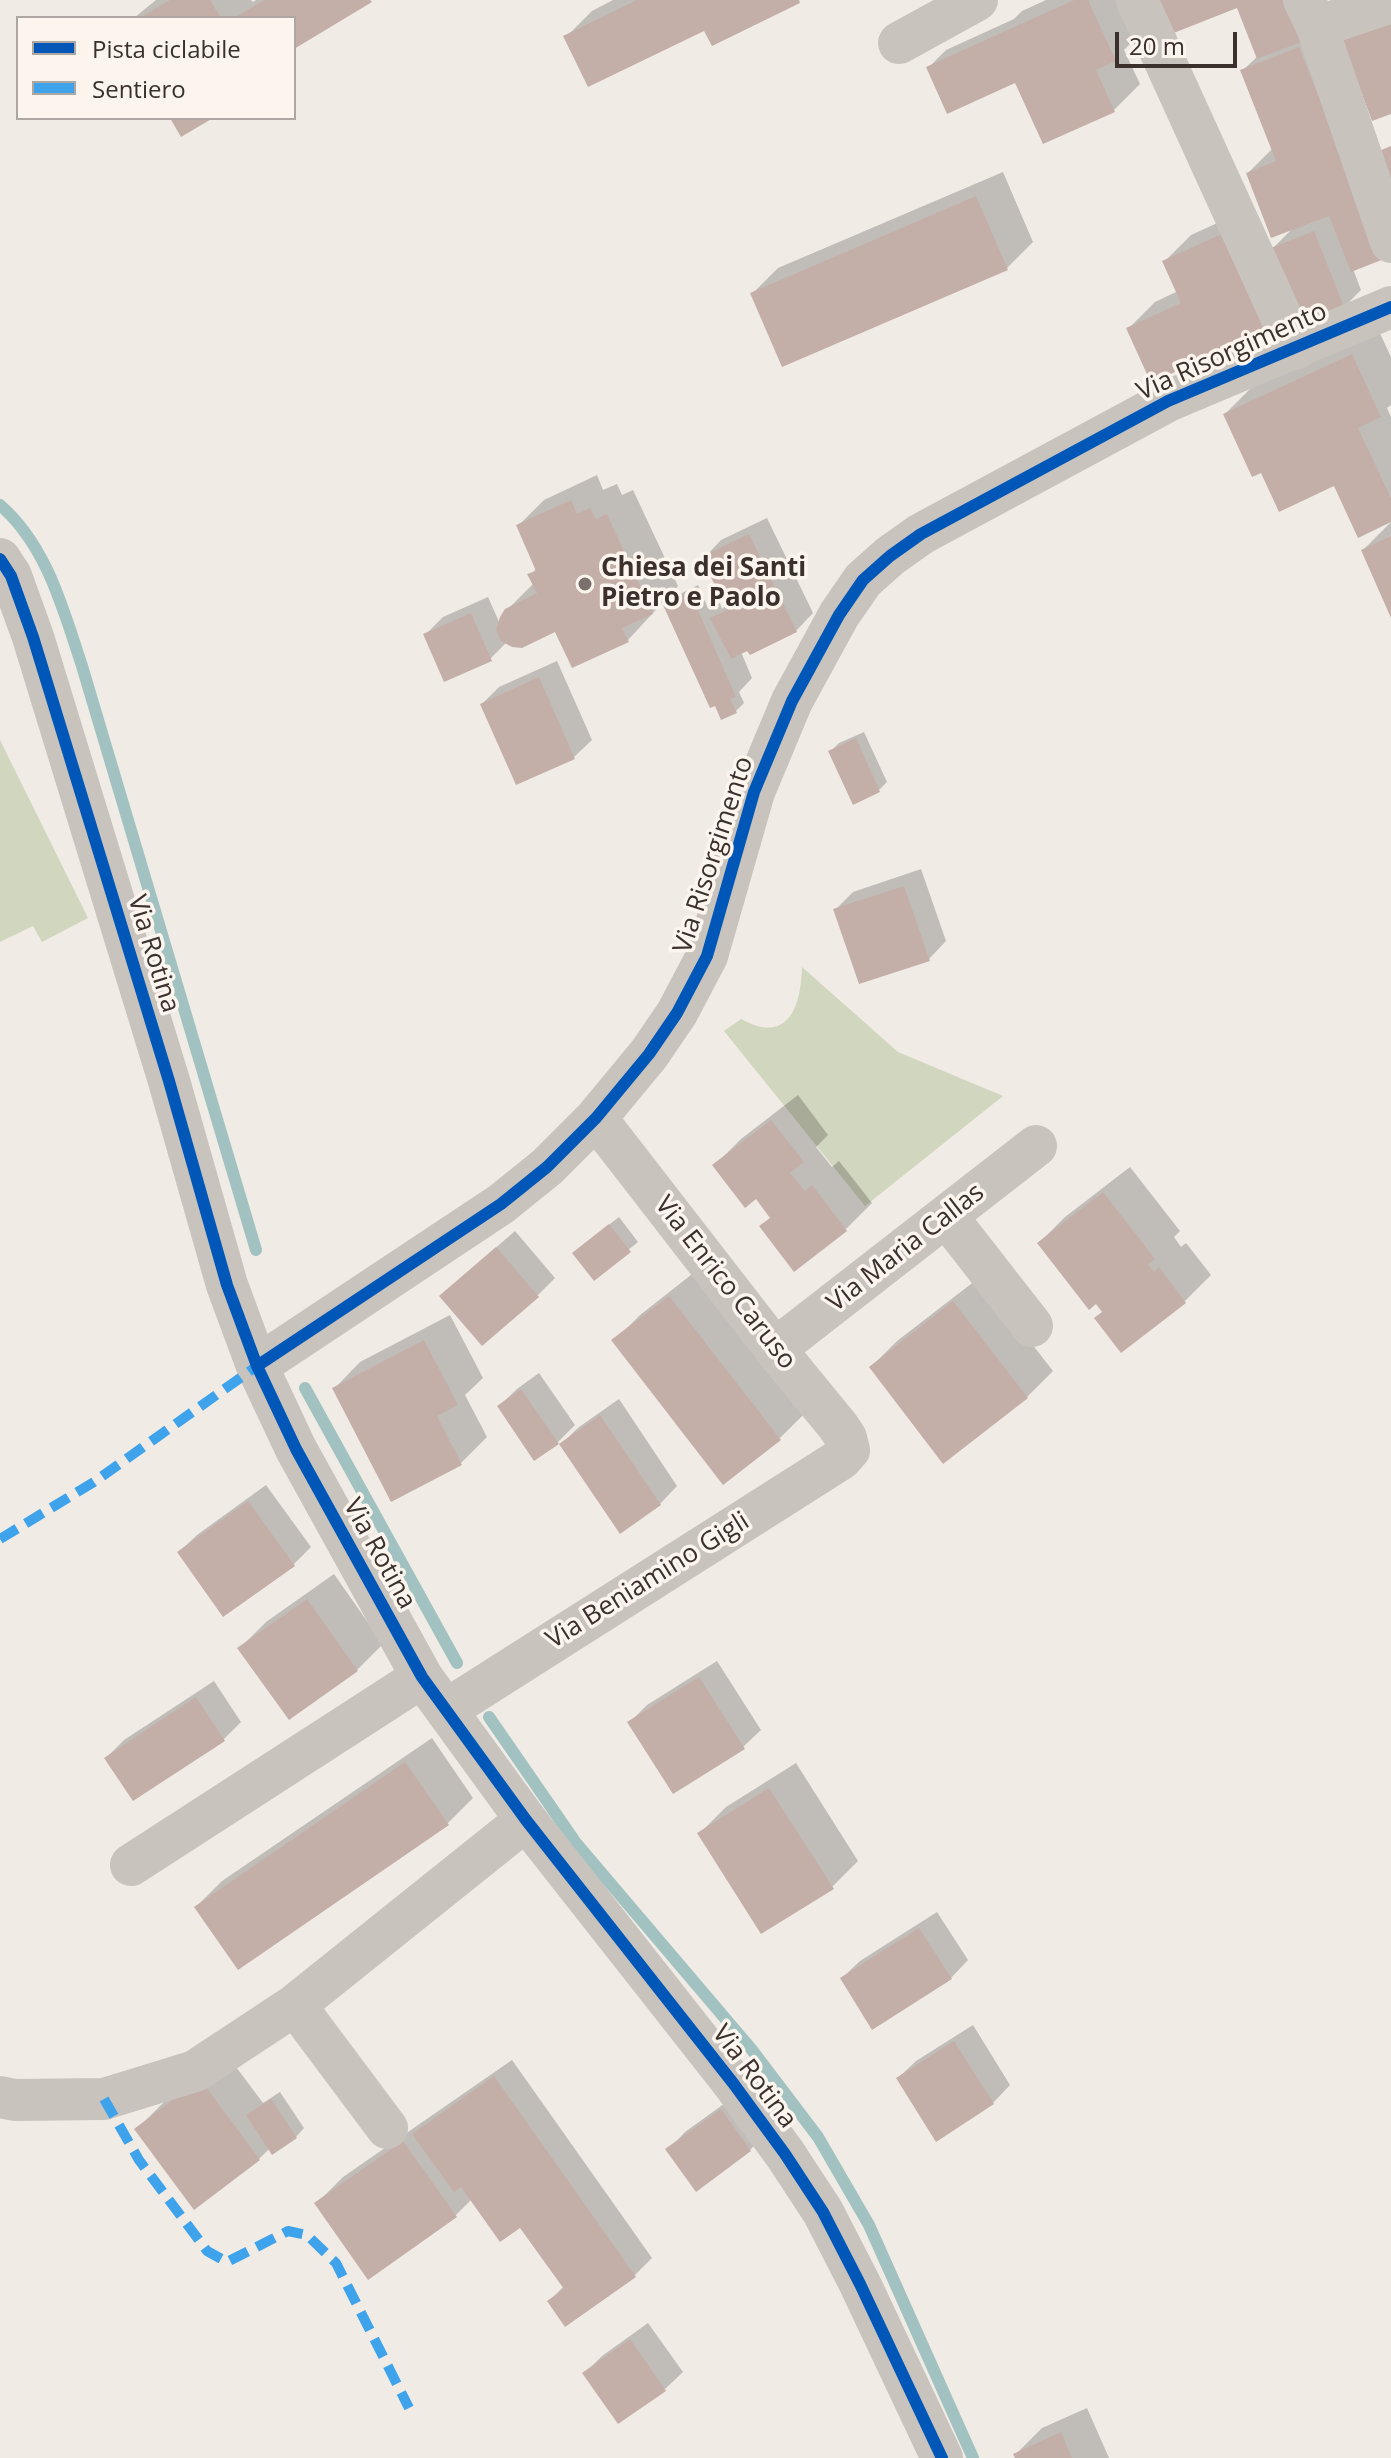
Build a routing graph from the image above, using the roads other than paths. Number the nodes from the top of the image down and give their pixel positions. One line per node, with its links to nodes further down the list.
1 (977, 0): 5 (street)
2 (1137, 0): 8 (street)
3 (1391, 2): 4 (street)
4 (1310, 14): 6 (street)
5 (899, 43)
6 (1391, 242)
7 (1391, 307): 8 (street, Via Risorgimento)
8 (1296, 349): 10 (street, Via Risorgimento)
9 (0, 559): 15 (street, Via Rotina)
10 (596, 1118): 14 (street, Via Enrico Caruso); 15 (street, Via Risorgimento)
11 (1036, 1146): 12 (street, Via Maria Callas)
12 (947, 1217): 13 (street); 14 (street, Via Maria Callas)
13 (1032, 1326)
14 (775, 1349): 16 (street, Via Enrico Caruso)
15 (257, 1366): 17 (street, Via Rotina)
16 (849, 1450): 17 (street, Via Beniamino Gigli)
17 (434, 1694): 18 (street, Via Rotina); 19 (street, Via Beniamino Gigli)
18 (526, 1820): 20 (street); 23 (street, Via Rotina)
19 (131, 1865)
20 (295, 2005): 21 (street); 22 (street)
21 (0, 2097)
22 (387, 2128)
23 (942, 2458)

